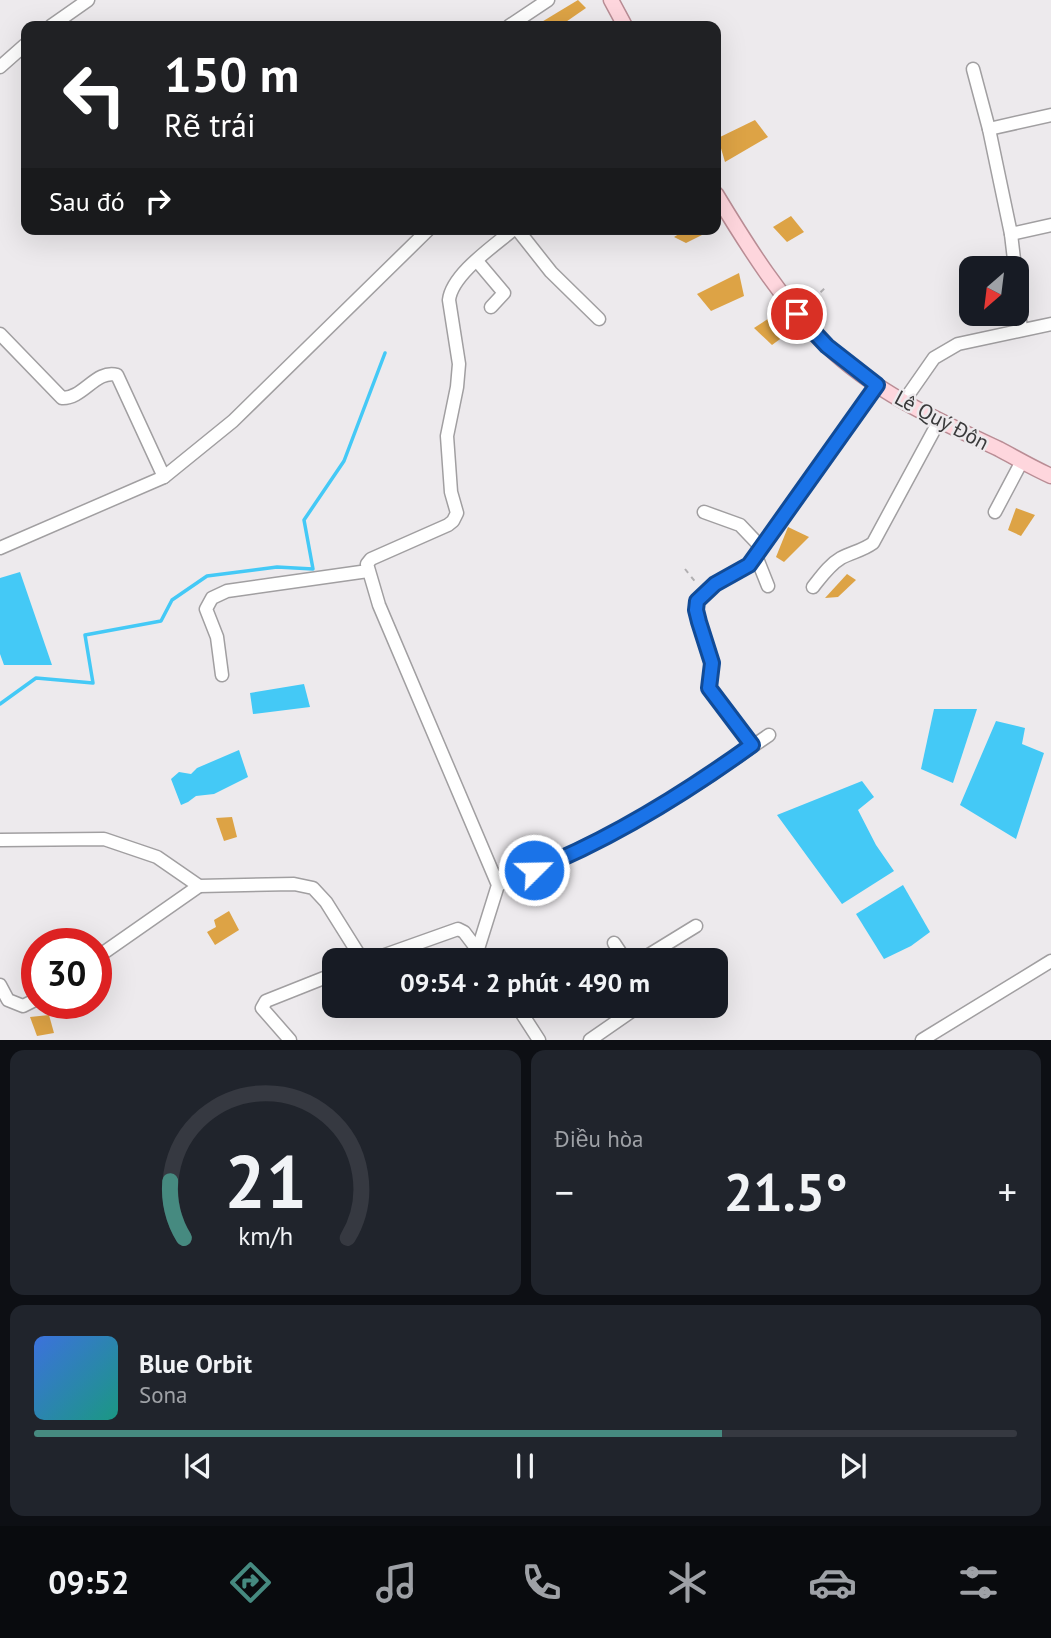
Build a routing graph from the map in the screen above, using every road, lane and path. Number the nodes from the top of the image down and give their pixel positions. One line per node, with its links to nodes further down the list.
1 (88, 0): 4 (street)
2 (548, 0): 5 (street)
3 (611, 0): 6 (main road)
4 (58, 21)
5 (516, 21)
6 (622, 21)
7 (21, 48): 8 (street)
8 (0, 67)
9 (973, 69): 11 (street)
10 (1051, 115): 11 (street)
11 (989, 129): 14 (street)
12 (721, 202): 22 (main road, Lê Quý Đôn)
13 (1051, 225): 14 (street)
14 (1012, 234): 18 (street)
15 (423, 235): 33 (street)
16 (508, 235): 19 (street)
17 (520, 235): 23 (street)
18 (1014, 256)
19 (477, 261): 21 (street); 39 (street)
20 (825, 288): 22 (path)
21 (491, 307)
22 (797, 314): 28 (main road, Lê Quý Đôn)
23 (598, 319)
24 (1051, 324): 26 (street)
25 (1021, 326): 26 (street)
26 (1021, 330): 29 (street)
27 (0, 334): 33 (street)
28 (877, 385): 29 (main road, Lê Quý Đôn); 37 (street)
29 (904, 401): 30 (main road, Lê Quý Đôn)
30 (939, 421): 31 (main road, Lê Quý Đôn); 41 (street)
31 (1022, 461): 32 (main road, Lê Quý Đôn); 35 (street)
32 (1049, 474)
33 (164, 477): 36 (street)
34 (704, 512): 37 (street)
35 (995, 512)
36 (0, 548)
37 (759, 552): 40 (street); 42 (street)
38 (685, 569): 42 (path)
39 (368, 571): 43 (street); 47 (street)
40 (768, 586)
41 (813, 587)
42 (704, 593): 45 (street)
43 (222, 675)
44 (769, 735): 45 (street)
45 (752, 745): 47 (street)
46 (0, 840): 48 (street)
47 (498, 885): 55 (street)
48 (199, 886): 51 (street); 52 (street)
49 (696, 926): 57 (street)
50 (614, 943): 56 (street)
51 (112, 947)
52 (357, 948)
53 (403, 948): 54 (street)
54 (477, 948)
55 (478, 948)
56 (617, 948)
57 (660, 948)
58 (1051, 961): 64 (street)
59 (322, 979): 65 (street)
60 (0, 985): 61 (street)
61 (21, 1005)
62 (525, 1018): 66 (street)
63 (622, 1018): 67 (street)
64 (925, 1038)
65 (290, 1040)
66 (539, 1040)
67 (590, 1040)

